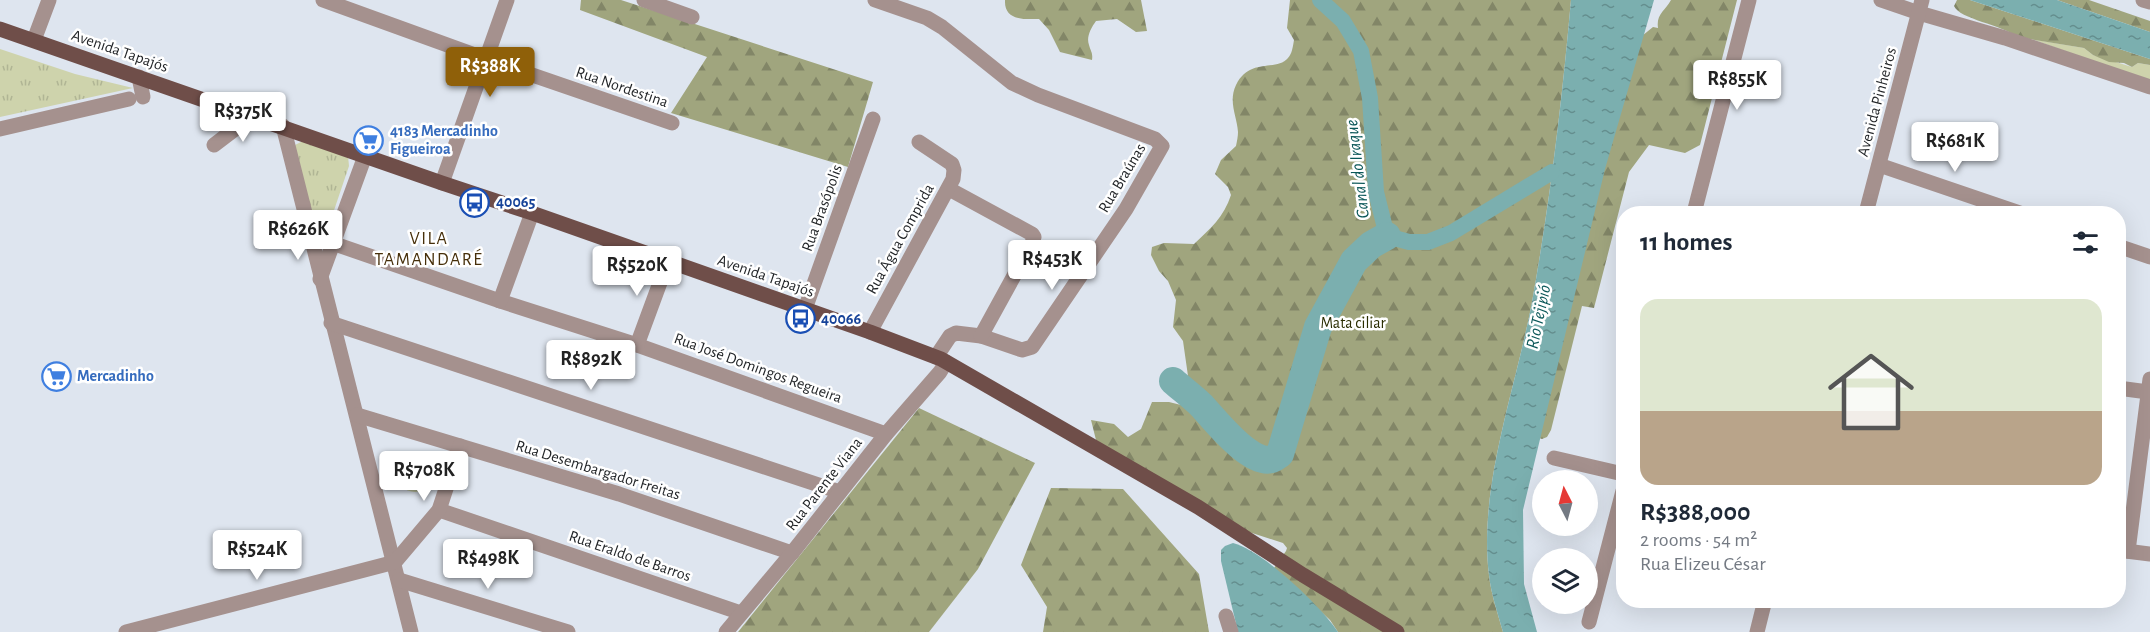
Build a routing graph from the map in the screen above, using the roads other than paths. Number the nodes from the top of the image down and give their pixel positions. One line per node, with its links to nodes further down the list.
1 (49, 0): 13 (street)
2 (323, 0): 14 (street, Rua Nordestina)
3 (507, 0): 14 (street)
4 (644, 0): 11 (street)
5 (875, 0): 42 (street, Rua Braúnas)
6 (1749, 0): 28 (street)
7 (1881, 0): 10 (street)
8 (2143, 0): 9 (street)
9 (2150, 2)
10 (1921, 6): 16 (street); 25 (street, Avenida Pinheiros)
11 (692, 17)
12 (0, 29): 13 (main road, Avenida Tapajós)
13 (34, 40): 15 (main road, Avenida Tapajós)
14 (486, 59): 19 (street, Rua Nordestina); 26 (street)
15 (139, 77): 17 (main road, Avenida Tapajós); 21 (street)
16 (2150, 87)
17 (252, 116): 20 (main road, Avenida Tapajós); 23 (street)
18 (873, 119): 39 (street, Rua Brasópolis)
19 (672, 123)
20 (283, 126): 24 (main road, Avenida Tapajós); 32 (street)
21 (0, 129)
22 (919, 142): 27 (street, Rua Água Comprida)
23 (214, 145)
24 (365, 156): 26 (main road, Avenida Tapajós); 33 (street)
25 (1879, 165): 29 (street, Avenida Pinheiros); 30 (street)
26 (442, 183): 31 (main road, Avenida Tapajós)
27 (949, 189): 41 (street, Rua Água Comprida); 42 (street)
28 (1696, 206)
29 (1868, 206)
30 (1999, 206)
31 (532, 213): 36 (main road, Avenida Tapajós); 38 (street)
32 (309, 235): 33 (street, Rua José Domingos Regueira); 37 (street)
33 (333, 243): 37 (street); 38 (street, Rua José Domingos Regueira)
34 (2126, 249): 35 (street)
35 (2150, 257)
36 (668, 261): 39 (main road, Avenida Tapajós); 43 (street)
37 (320, 279): 40 (street)
38 (500, 301): 43 (street, Rua José Domingos Regueira)
39 (805, 309): 41 (main road, Avenida Tapajós)
40 (332, 322): 47 (street); 52 (street)
41 (870, 332): 44 (main road, Avenida Tapajós)
42 (981, 336): 44 (street, Rua Braúnas)
43 (637, 345): 48 (street, Rua José Domingos Regueira)
44 (941, 359): 48 (street, Rua Parente Viana); 70 (main road, Avenida Tapajós)
45 (2149, 385): 46 (street); 55 (street)
46 (2126, 387)
47 (357, 415): 49 (street, Rua Desembargador Freitas); 59 (street)
48 (886, 434): 52 (street, Rua Parente Viana)
49 (460, 446): 53 (street); 57 (street, Rua Desembargador Freitas)
50 (1554, 458): 51 (street)
51 (1616, 472)
52 (840, 492): 57 (street, Rua Parente Viana)
53 (439, 510): 59 (street); 62 (street, Rua Eraldo de Barros)
54 (1616, 518): 64 (street)
55 (2126, 531)
56 (2126, 550): 58 (street)
57 (792, 553): 62 (street, Rua Parente Viana)
58 (2150, 554)
59 (395, 562): 60 (street); 65 (street)
60 (399, 580): 66 (street); 67 (street)
61 (1763, 608): 71 (street)
62 (741, 613): 68 (street, Rua Parente Viana)
63 (1226, 616): 69 (street)
64 (1589, 622)
65 (126, 632)
66 (411, 632)
67 (568, 632)
68 (726, 632)
69 (1231, 632)
70 (1397, 632)
71 (1757, 632)

